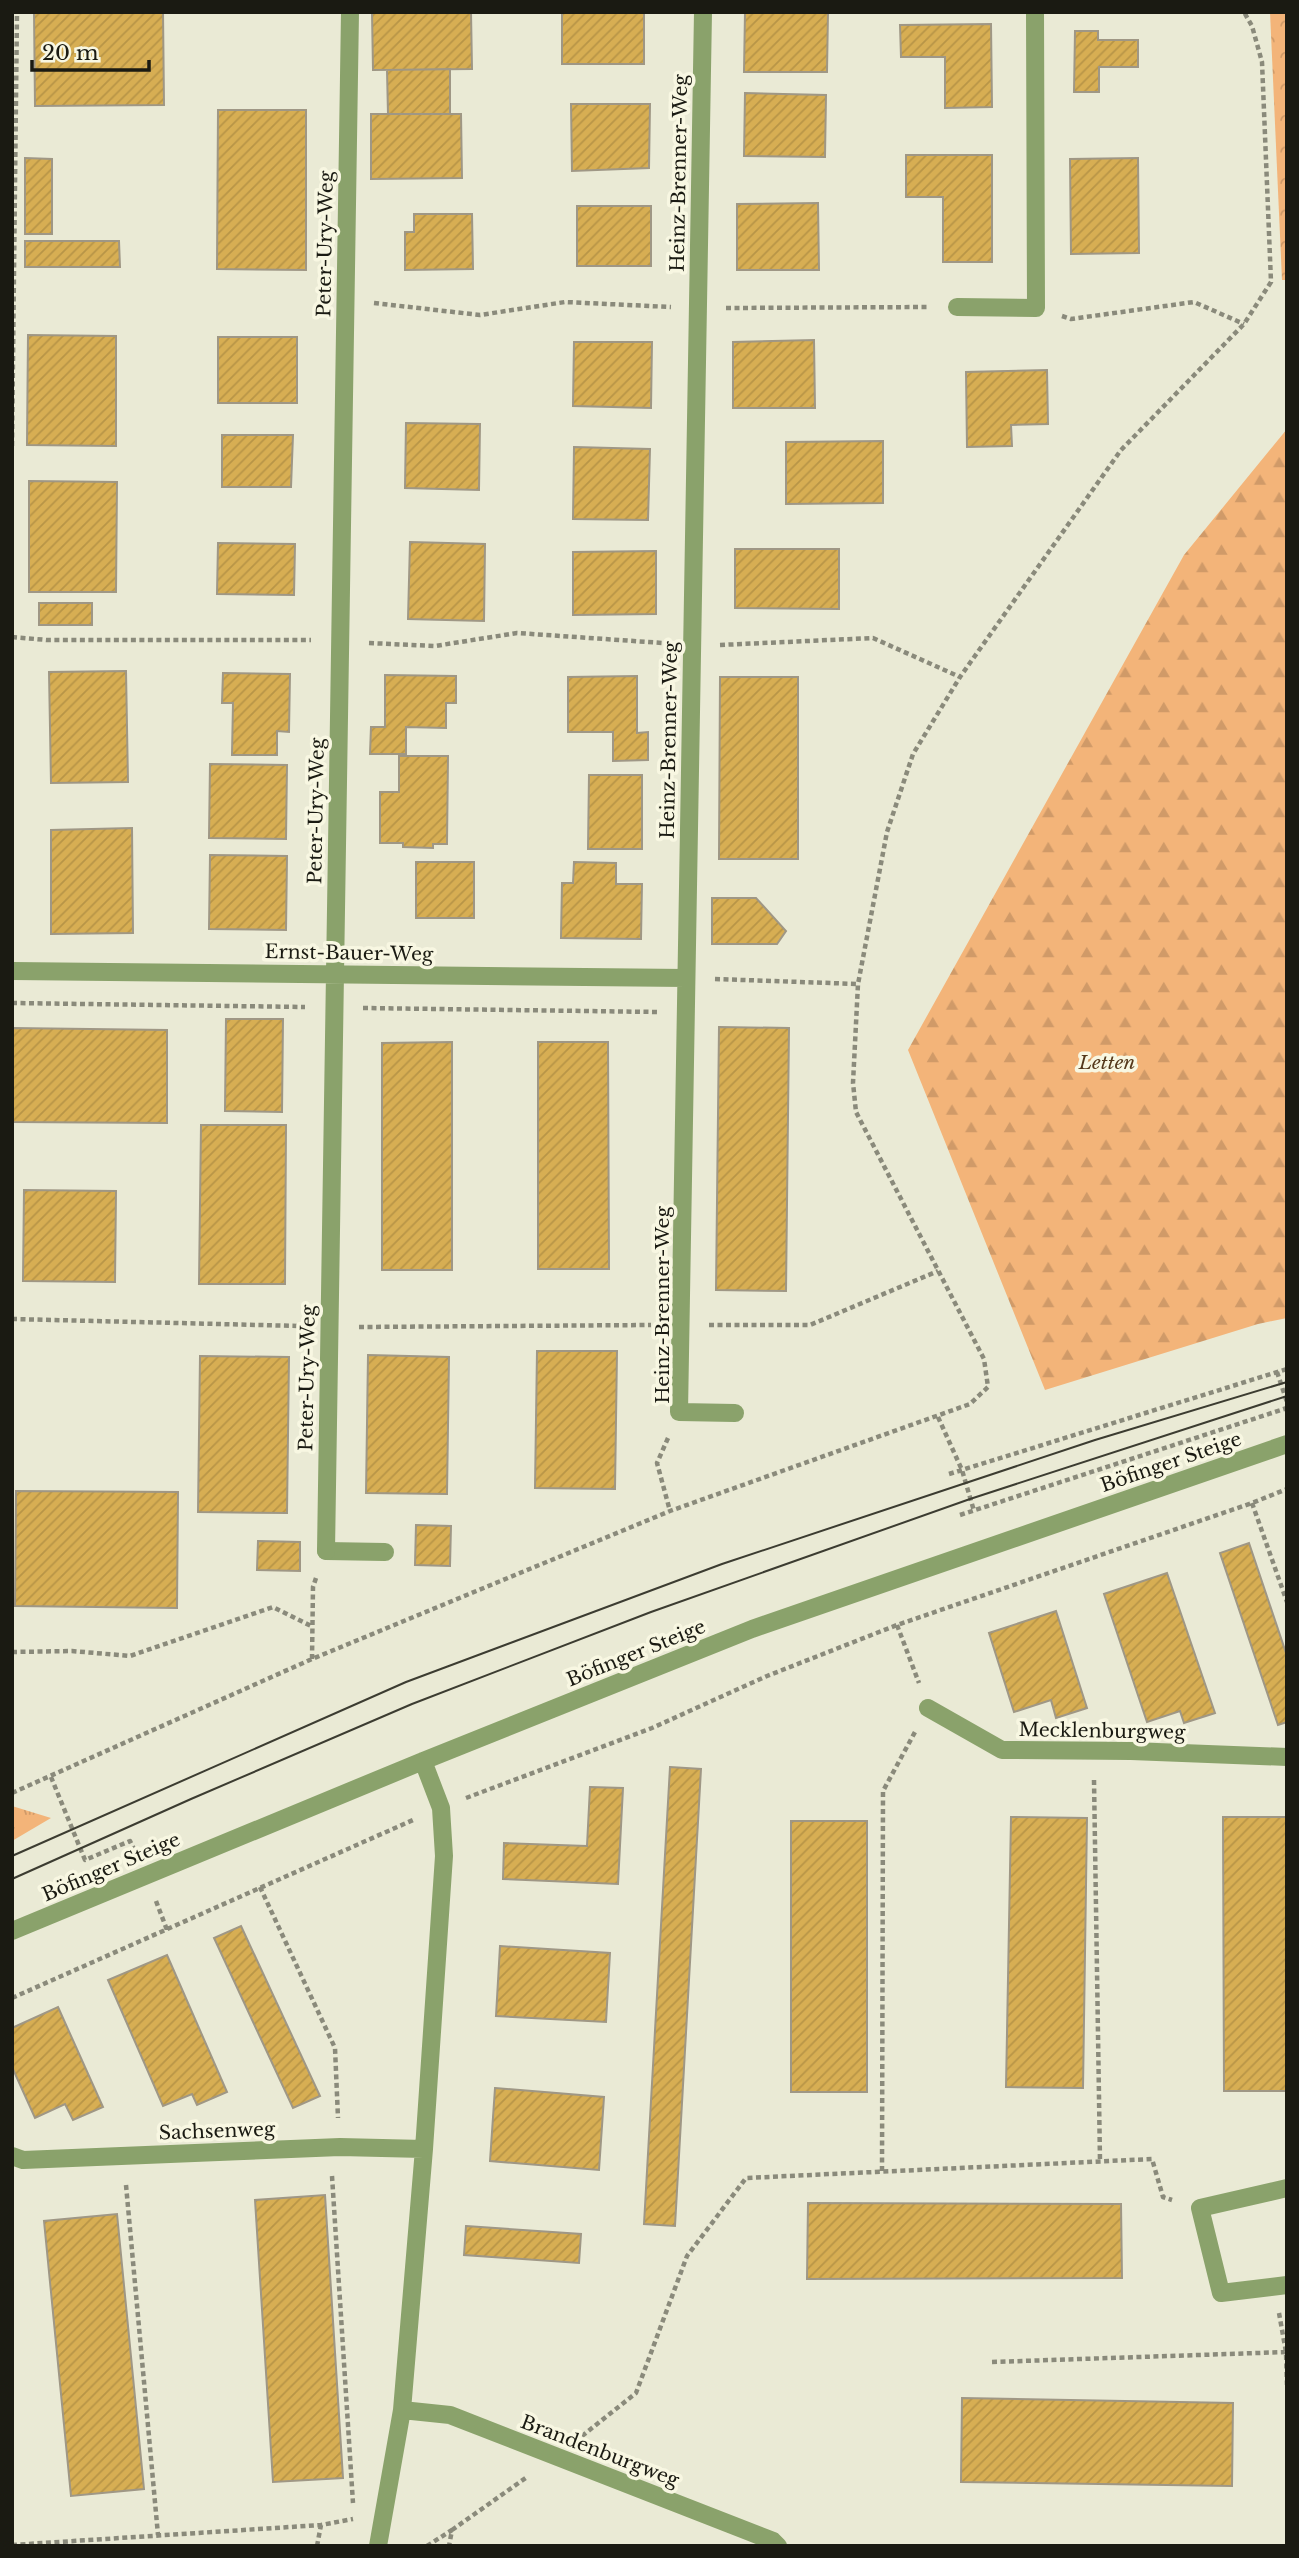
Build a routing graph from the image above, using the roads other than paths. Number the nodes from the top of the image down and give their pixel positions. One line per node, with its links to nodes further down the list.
1 (350, 12): 6 (street, Peter-Ury-Weg)
2 (703, 12): 7 (street, Heinz-Brenner-Weg)
3 (1035, 12): 4 (street)
4 (957, 307)
5 (12, 971): 6 (street, Ernst-Bauer-Weg)
6 (334, 974): 7 (street, Ernst-Bauer-Weg); 10 (street, Peter-Ury-Weg)
7 (686, 978): 8 (street, Heinz-Brenner-Weg)
8 (735, 1413)
9 (1287, 1444): 13 (street, Böfinger Steige)
10 (385, 1552)
11 (928, 1708): 12 (street, Mecklenburgweg)
12 (1287, 1756)
13 (423, 1761): 14 (street, Böfinger Steige); 15 (street)
14 (12, 1931)
15 (424, 2149): 16 (street, Sachsenweg); 19 (street)
16 (12, 2156)
17 (1287, 2188): 18 (street)
18 (1281, 2286)
19 (402, 2410): 20 (street); 21 (street, Brandenburgweg)
20 (378, 2546)
21 (778, 2546)

